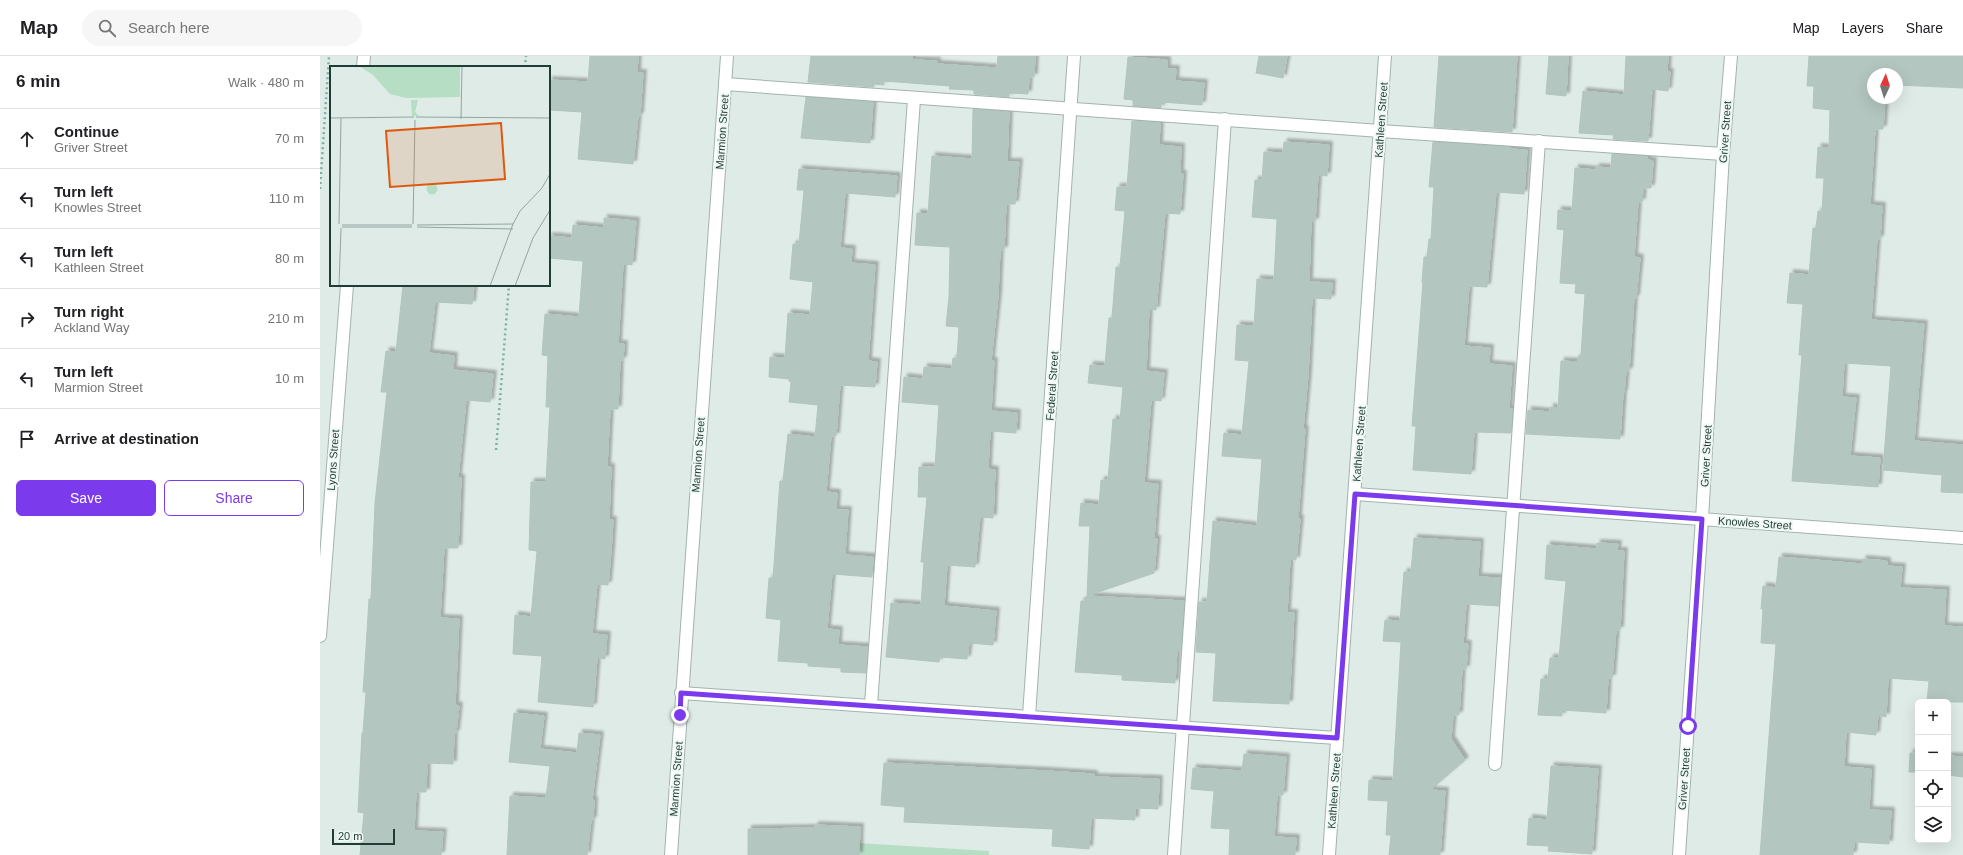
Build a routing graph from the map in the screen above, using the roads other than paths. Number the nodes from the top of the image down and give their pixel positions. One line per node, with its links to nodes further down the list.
1 (364, 56): 6 (street)
2 (727, 56): 7 (street, Marmion Street)
3 (1074, 56): 9 (street, Federal Street)
4 (1385, 56): 11 (street, Kathleen Street)
5 (1730, 56): 13 (street, Griver Street)
6 (363, 66)
7 (725, 84): 8 (street); 20 (street, Marmion Street)
8 (914, 98): 9 (street); 21 (street)
9 (1072, 110): 10 (street); 22 (street, Federal Street)
10 (1225, 119): 11 (street); 23 (street)
11 (1380, 132): 12 (street); 15 (street, Kathleen Street)
12 (1539, 141): 13 (street); 16 (street)
13 (1723, 154): 17 (street, Griver Street)
14 (346, 286): 19 (street, Lyons Street)
15 (1355, 494): 16 (street, Knowles Street); 24 (street, Kathleen Street)
16 (1513, 506): 17 (street, Knowles Street); 25 (street)
17 (1702, 519): 18 (street, Knowles Street); 29 (street, Griver Street)
18 (1963, 538)
19 (320, 636)
20 (681, 693): 21 (street); 26 (street, Marmion Street)
21 (871, 705): 22 (street)
22 (1029, 716): 23 (street)
23 (1184, 727): 24 (street); 27 (street)
24 (1337, 738): 28 (street, Kathleen Street)
25 (1495, 764)
26 (670, 855)
27 (1174, 855)
28 (1329, 855)
29 (1679, 855)

